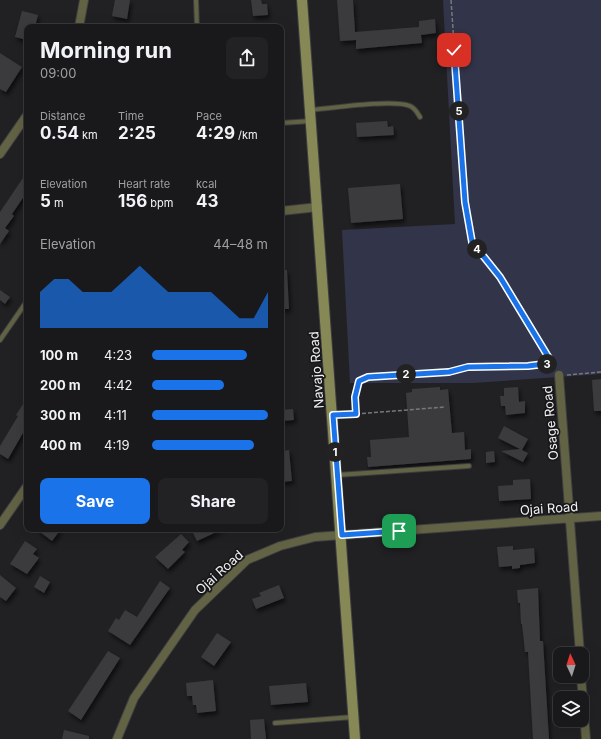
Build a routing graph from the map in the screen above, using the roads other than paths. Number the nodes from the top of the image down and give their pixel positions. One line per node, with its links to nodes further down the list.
1 (84, 0): 4 (street)
2 (196, 0): 5 (lane)
3 (302, 0): 6 (main road, Navajo Road)
4 (80, 24)
5 (197, 24)
6 (311, 115): 7 (lane); 9 (lane); 11 (main road, Navajo Road)
7 (420, 117)
8 (24, 119): 10 (street)
9 (284, 121)
10 (0, 154)
11 (318, 207): 12 (street); 17 (main road, Navajo Road)
12 (284, 211)
13 (24, 305): 14 (lane)
14 (0, 340)
15 (558, 375): 20 (street, Osage Road)
16 (469, 466): 17 (lane)
17 (337, 475): 22 (main road, Navajo Road)
18 (24, 490): 21 (street)
19 (601, 516): 20 (street, Ojai Road)
20 (570, 519): 22 (street, Ojai Road); 23 (street, Osage Road)
21 (0, 525)
22 (342, 535): 25 (main road, Navajo Road); 27 (street, Ojai Road)
23 (579, 647)
24 (582, 683): 29 (street)
25 (354, 717): 26 (lane); 28 (main road, Navajo Road)
26 (275, 723)
27 (117, 739)
28 (355, 739)
29 (586, 739)

